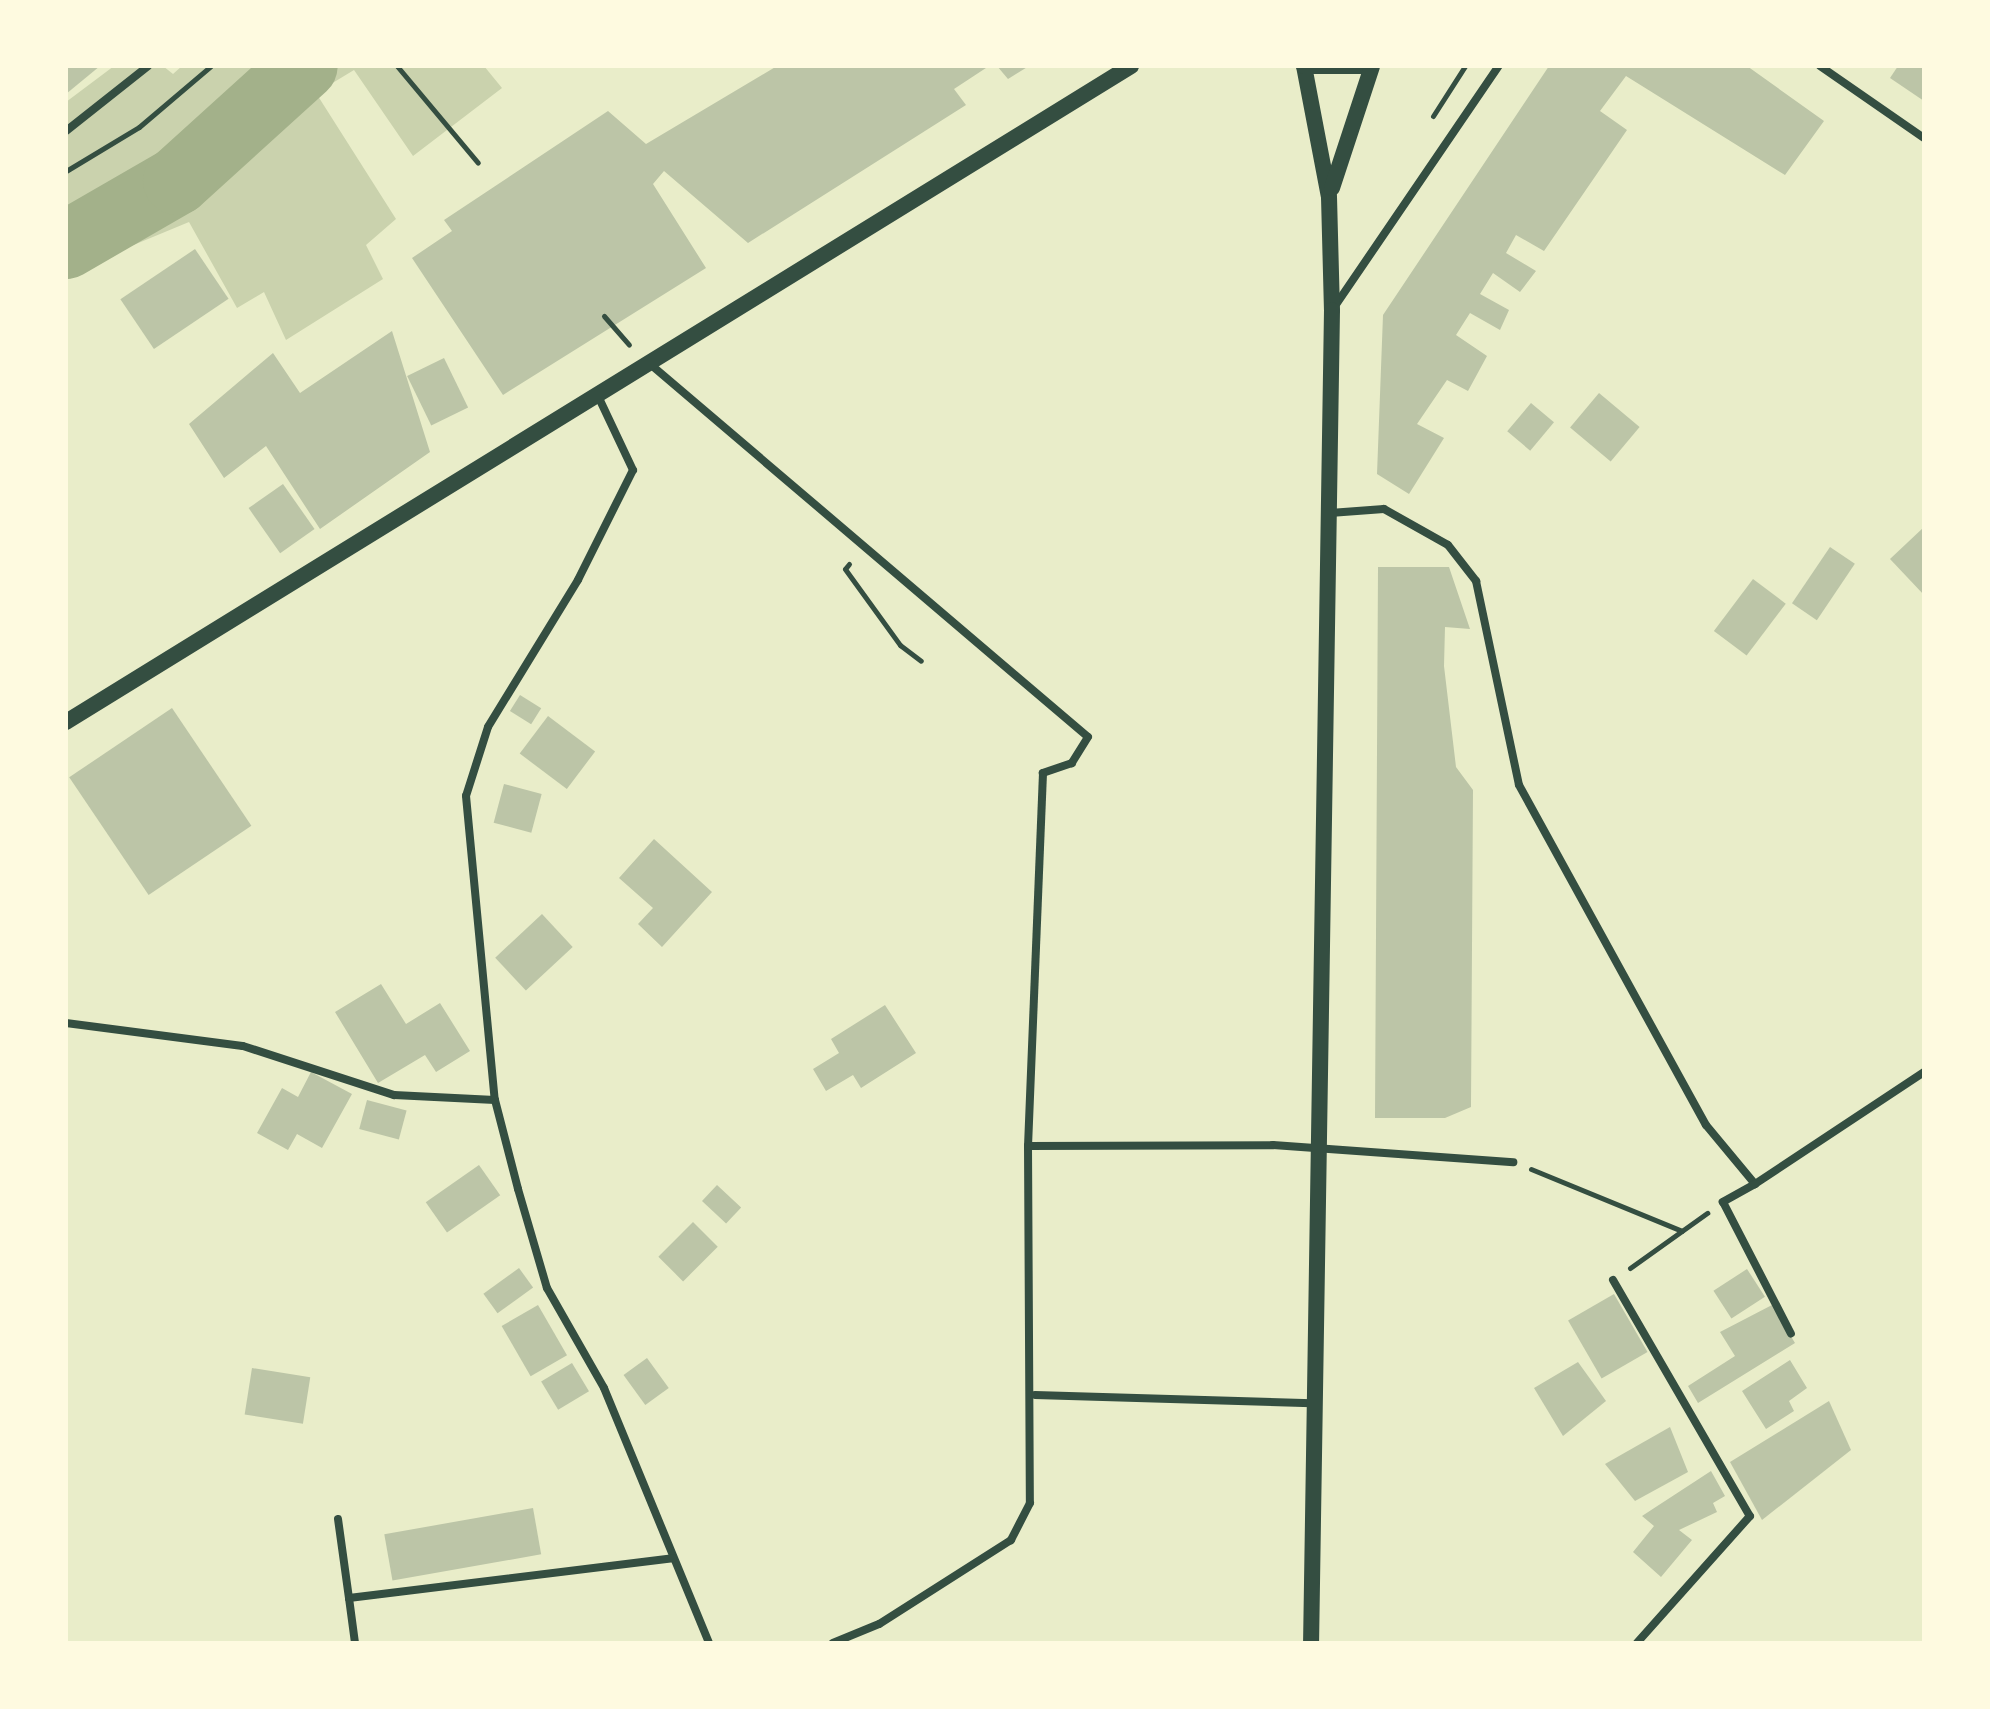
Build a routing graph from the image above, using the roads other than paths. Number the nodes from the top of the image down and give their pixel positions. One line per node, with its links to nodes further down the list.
1 (148, 66): 8 (street)
2 (1131, 66): 12 (main road)
3 (1304, 66): 4 (main road); 10 (main road)
4 (1364, 66)
5 (1372, 66): 10 (main road)
6 (1499, 66): 11 (street)
7 (1820, 66): 9 (street)
8 (66, 131)
9 (1924, 138)
10 (1329, 197): 11 (main road)
11 (1332, 310): 14 (main road)
12 (650, 364): 13 (main road); 19 (street)
13 (598, 396): 15 (main road); 18 (street)
14 (1330, 513): 20 (main road); 22 (street)
15 (66, 722)
16 (66, 1023): 18 (street)
17 (1924, 1072): 22 (street)
18 (495, 1100): 28 (street)
19 (1028, 1146): 20 (street); 25 (street)
20 (1318, 1147): 21 (street); 26 (main road)
21 (1513, 1162)
22 (1755, 1184): 24 (street)
23 (1613, 1280): 34 (street)
24 (1791, 1334)
25 (1035, 1395): 26 (street); 32 (street)
26 (1312, 1403): 33 (main road)
27 (338, 1519): 29 (street)
28 (673, 1558): 29 (street); 31 (street)
29 (349, 1598): 30 (street)
30 (355, 1643)
31 (709, 1643)
32 (833, 1643)
33 (1311, 1643)
34 (1637, 1643)

